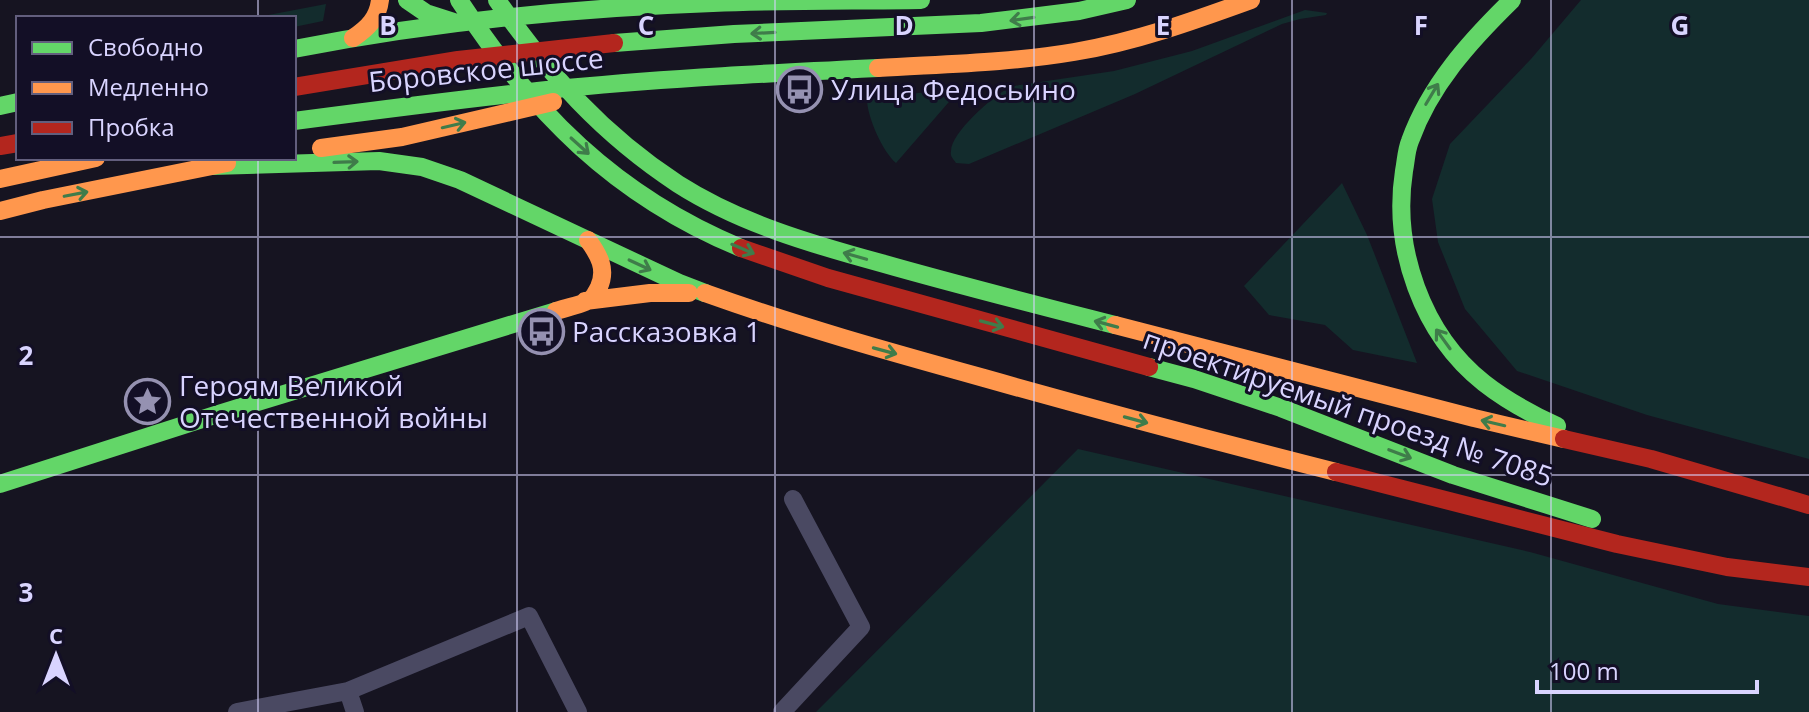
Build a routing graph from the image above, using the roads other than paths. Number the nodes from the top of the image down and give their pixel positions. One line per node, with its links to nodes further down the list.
1 (380, 0): 12 (main road)
2 (407, 0): 11 (main road)
3 (459, 0): 30 (main road, проектируемый проезд № 7085, one-way to 30)
4 (497, 0): 26 (main road, проектируемый проезд № 7085, one-way to 4)
5 (910, 0): 6 (main road); 10 (main road)
6 (921, 0)
7 (1127, 0): 15 (main road, Боровское шоссе, one-way to 15)
8 (1251, 0): 14 (main road, Боровское шоссе)
9 (1512, 0): 26 (main road, one-way to 9)
10 (769, 1): 11 (main road)
11 (458, 23): 12 (main road)
12 (353, 38): 13 (main road)
13 (296, 49)
14 (720, 76): 16 (main road, Боровское шоссе); 17 (main road, one-way to 14)
15 (296, 87)
16 (296, 121)
17 (296, 152)
18 (87, 160): 21 (main road)
19 (246, 160): 20 (main road)
20 (212, 166): 22 (main road, one-way to 20); 23 (main road, one-way to 23)
21 (4, 178)
22 (0, 211)
23 (588, 240): 24 (main road, one-way to 24); 25 (main road)
24 (723, 299): 25 (main road); 30 (main road, one-way to 30)
25 (589, 300): 27 (main road)
26 (1651, 459): 29 (main road, проектируемый проезд № 7085)
27 (0, 484)
28 (793, 499): 35 (street)
29 (1809, 505)
30 (1809, 574)
31 (348, 691): 32 (street); 33 (street); 34 (street)
32 (237, 712)
33 (355, 712)
34 (578, 712)
35 (782, 712)

